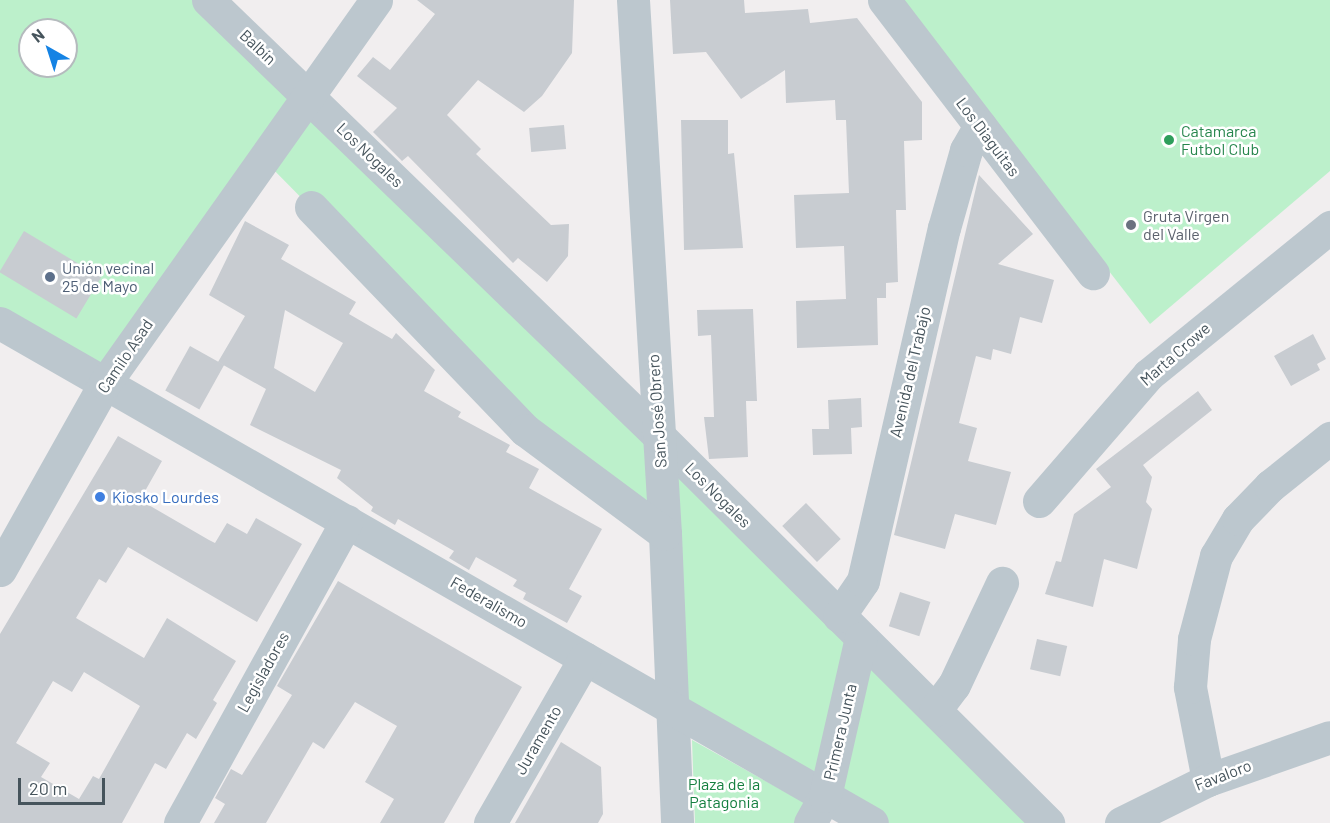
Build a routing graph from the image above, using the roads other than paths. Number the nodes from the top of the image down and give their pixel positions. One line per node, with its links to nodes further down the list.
1 (208, 0): 5 (street, Balbín)
2 (376, 0): 5 (street, Camilo Asad)
3 (633, 0): 12 (street, San José Obrero)
4 (884, 0): 6 (street, Los Diaguitas)
5 (307, 94): 11 (street, Camilo Asad); 12 (street, Los Nogales)
6 (980, 126): 9 (street, Los Diaguitas); 19 (street, Avenida del Trabajo)
7 (311, 207): 16 (street)
8 (1330, 227): 14 (street, Marta Crowe)
9 (1093, 273)
10 (0, 323): 11 (street, Federalismo)
11 (105, 383): 15 (street, Federalismo); 17 (street, Camilo Asad)
12 (657, 434): 16 (street, San José Obrero); 19 (street, Los Nogales)
13 (1330, 438): 24 (street)
14 (1039, 501)
15 (347, 521): 20 (street, Federalismo); 26 (street, Legisladores)
16 (665, 534): 21 (street, San José Obrero)
17 (0, 570)
18 (1002, 583): 22 (street)
19 (850, 627): 22 (street, Los Nogales); 25 (street, Primera Junta)
20 (585, 658): 21 (street, Federalismo); 27 (street, Juramento)
21 (673, 706): 25 (street, Federalismo); 28 (street, San José Obrero)
22 (935, 710): 30 (street, Los Nogales)
23 (1330, 737): 24 (street, Favaloro)
24 (1208, 780): 31 (street, Favaloro)
25 (818, 809): 29 (street, Federalismo)
26 (180, 823)
27 (490, 823)
28 (677, 823)
29 (872, 823)
30 (1048, 823)
31 (1121, 823)

